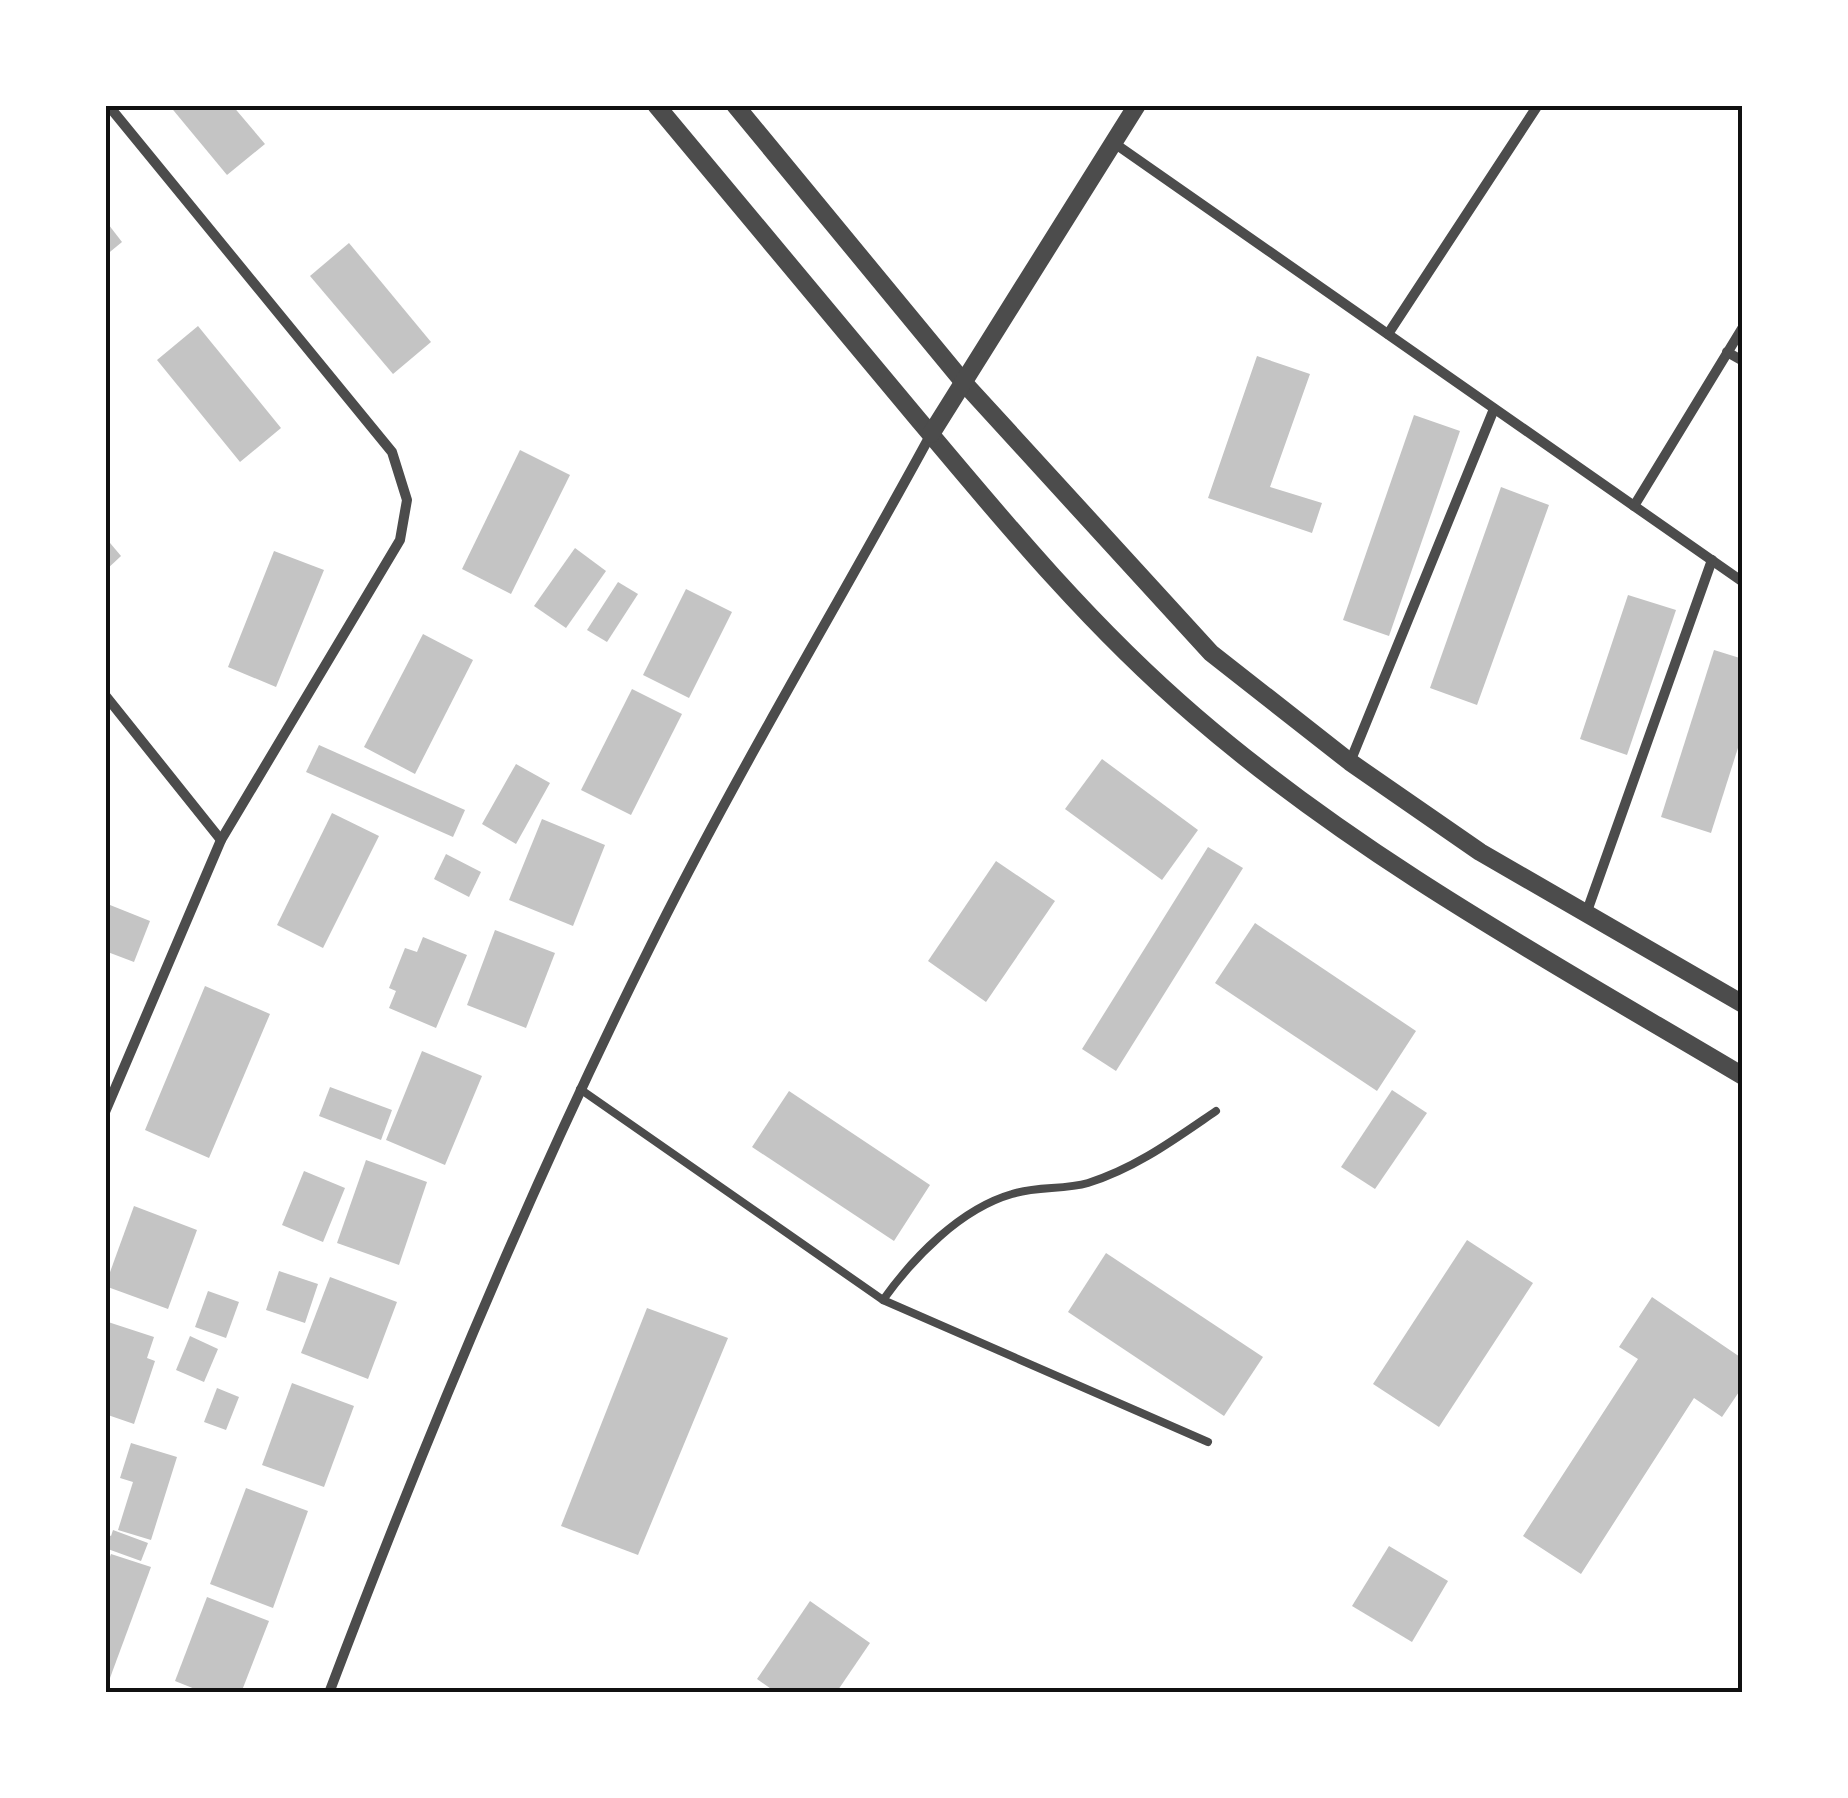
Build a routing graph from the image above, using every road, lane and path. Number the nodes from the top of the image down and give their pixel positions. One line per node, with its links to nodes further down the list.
1 (108, 105): 19 (street)
2 (656, 105): 13 (street)
3 (734, 105): 11 (street)
4 (1137, 105): 6 (street)
5 (1538, 105): 8 (street)
6 (1114, 143): 8 (street); 11 (street)
7 (1743, 326): 9 (street)
8 (1388, 334): 12 (street)
9 (1728, 352): 10 (street); 14 (street)
10 (1743, 361)
11 (966, 384): 13 (street); 18 (street)
12 (1494, 408): 14 (street); 18 (street)
13 (931, 434): 22 (street); 23 (street)
14 (1634, 506): 15 (street)
15 (1712, 560): 16 (street); 20 (street)
16 (1743, 582)
17 (105, 695): 19 (street)
18 (1350, 762): 20 (street)
19 (221, 840): 25 (street)
20 (1586, 914): 21 (street)
21 (1743, 1004)
22 (1743, 1076)
23 (580, 1090): 26 (lane); 28 (street)
24 (1216, 1111): 26 (lane)
25 (105, 1112)
26 (883, 1300): 27 (lane)
27 (1208, 1442)
28 (330, 1693)

